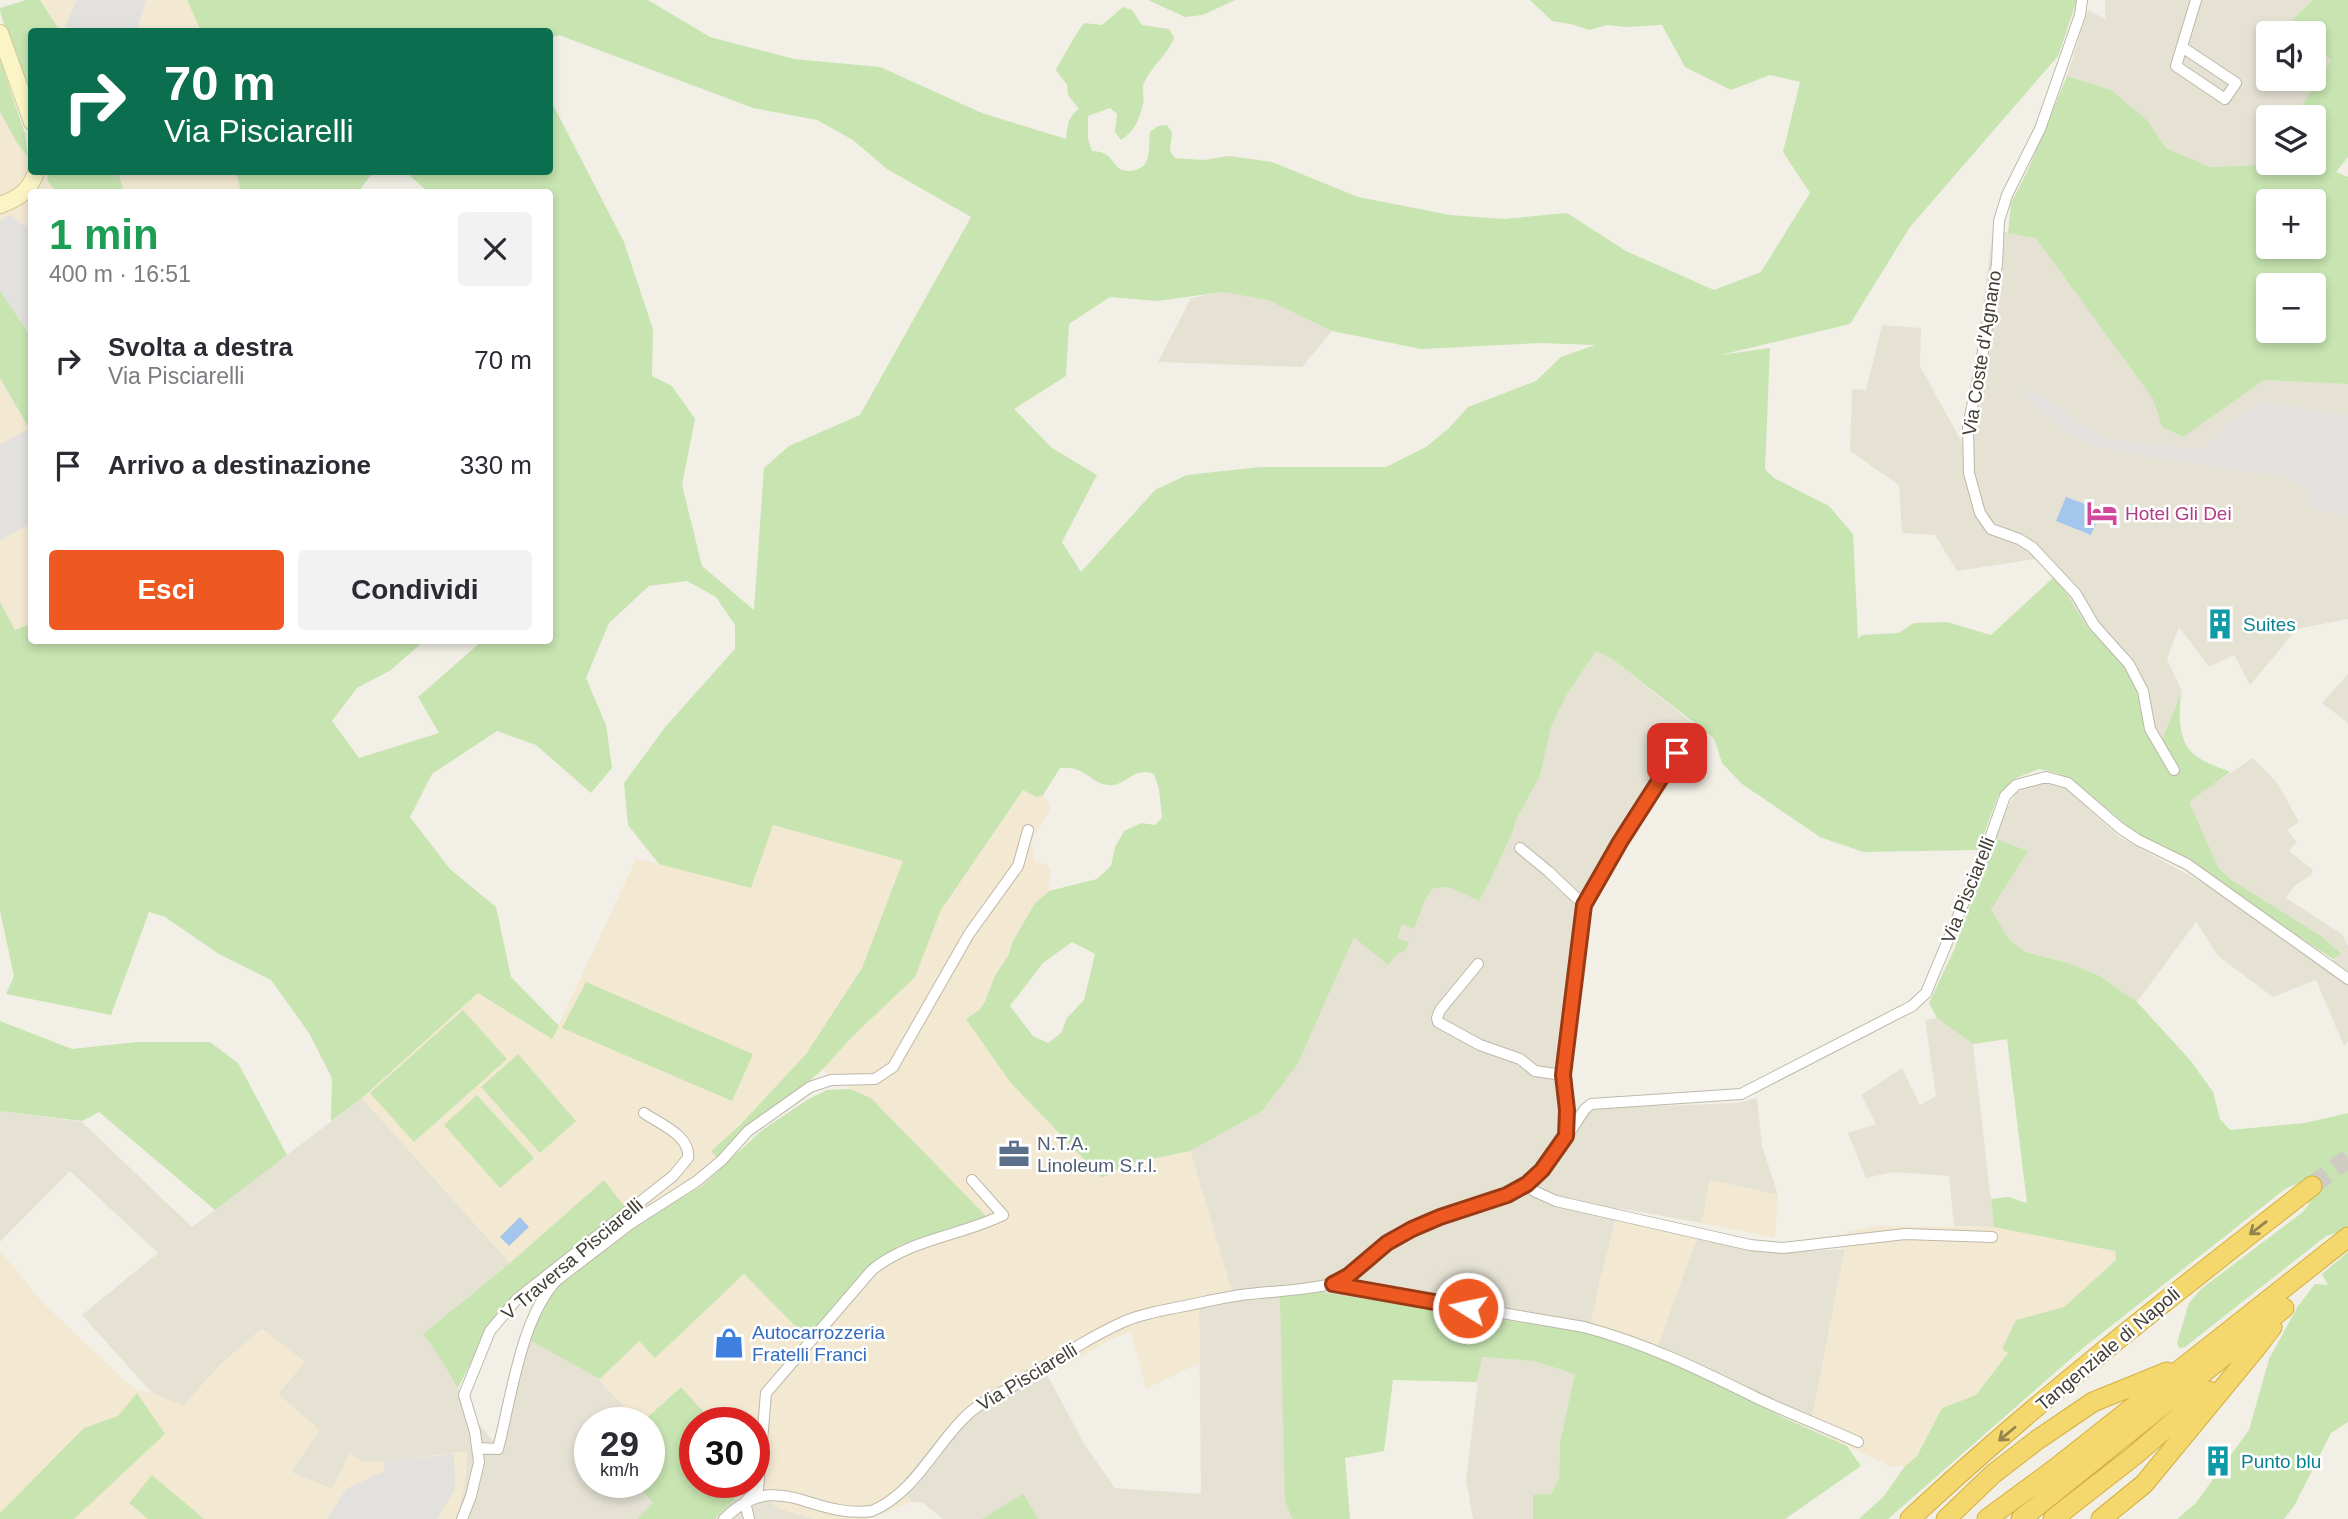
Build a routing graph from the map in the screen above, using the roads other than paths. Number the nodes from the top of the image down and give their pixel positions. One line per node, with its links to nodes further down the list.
1 (2082, 0): 9 (street, Via Coste d'Agnano)
2 (2196, 0): 4 (street)
3 (0, 33): 5 (street)
4 (2182, 47): 4 (street)
5 (28, 111)
6 (35, 175): 7 (street)
7 (0, 205)
8 (1677, 753): 12 (street)
9 (2175, 770)
10 (1028, 830): 35 (street)
11 (1521, 848): 12 (street)
12 (1584, 905): 15 (street)
13 (1478, 964): 15 (street)
14 (2348, 979): 17 (street, Via Pisciarelli)
15 (1563, 1075): 17 (street)
16 (644, 1112): 35 (street, V Traversa Pisciarelli)
17 (1566, 1136): 19 (street, Via Pisciarelli)
18 (972, 1180): 36 (street)
19 (1527, 1184): 21 (street); 24 (street, Via Pisciarelli)
20 (2312, 1186): 40 (highway, Tangenziale di Napoli, one-way to 40)
21 (1992, 1237)
22 (2348, 1237): 23 (highway)
23 (2315, 1263): 25 (highway); 29 (highway)
24 (1333, 1284): 33 (street, Via Pisciarelli); 36 (street, Via Pisciarelli)
25 (2299, 1287): 26 (highway); 45 (highway)
26 (2284, 1308): 27 (highway); 46 (highway)
27 (2269, 1331): 28 (highway); 47 (highway)
28 (2249, 1357): 30 (highway); 48 (highway)
29 (2185, 1365): 31 (highway); 43 (highway); 44 (highway)
30 (2228, 1382): 32 (highway); 49 (highway)
31 (2134, 1386): 41 (highway); 42 (highway)
32 (2203, 1414): 34 (highway); 50 (highway)
33 (1857, 1442)
34 (2180, 1442): 51 (highway); 52 (highway)
35 (478, 1448): 37 (street, V Traversa Pisciarelli)
36 (745, 1502): 38 (street); 39 (street)
37 (462, 1519)
38 (724, 1519)
39 (748, 1519)
40 (1910, 1519)
41 (1945, 1519)
42 (1960, 1519)
43 (1973, 1519)
44 (1987, 1519)
45 (2002, 1519)
46 (2021, 1519)
47 (2036, 1519)
48 (2053, 1519)
49 (2070, 1519)
50 (2085, 1519)
51 (2101, 1519)
52 (2117, 1519)

